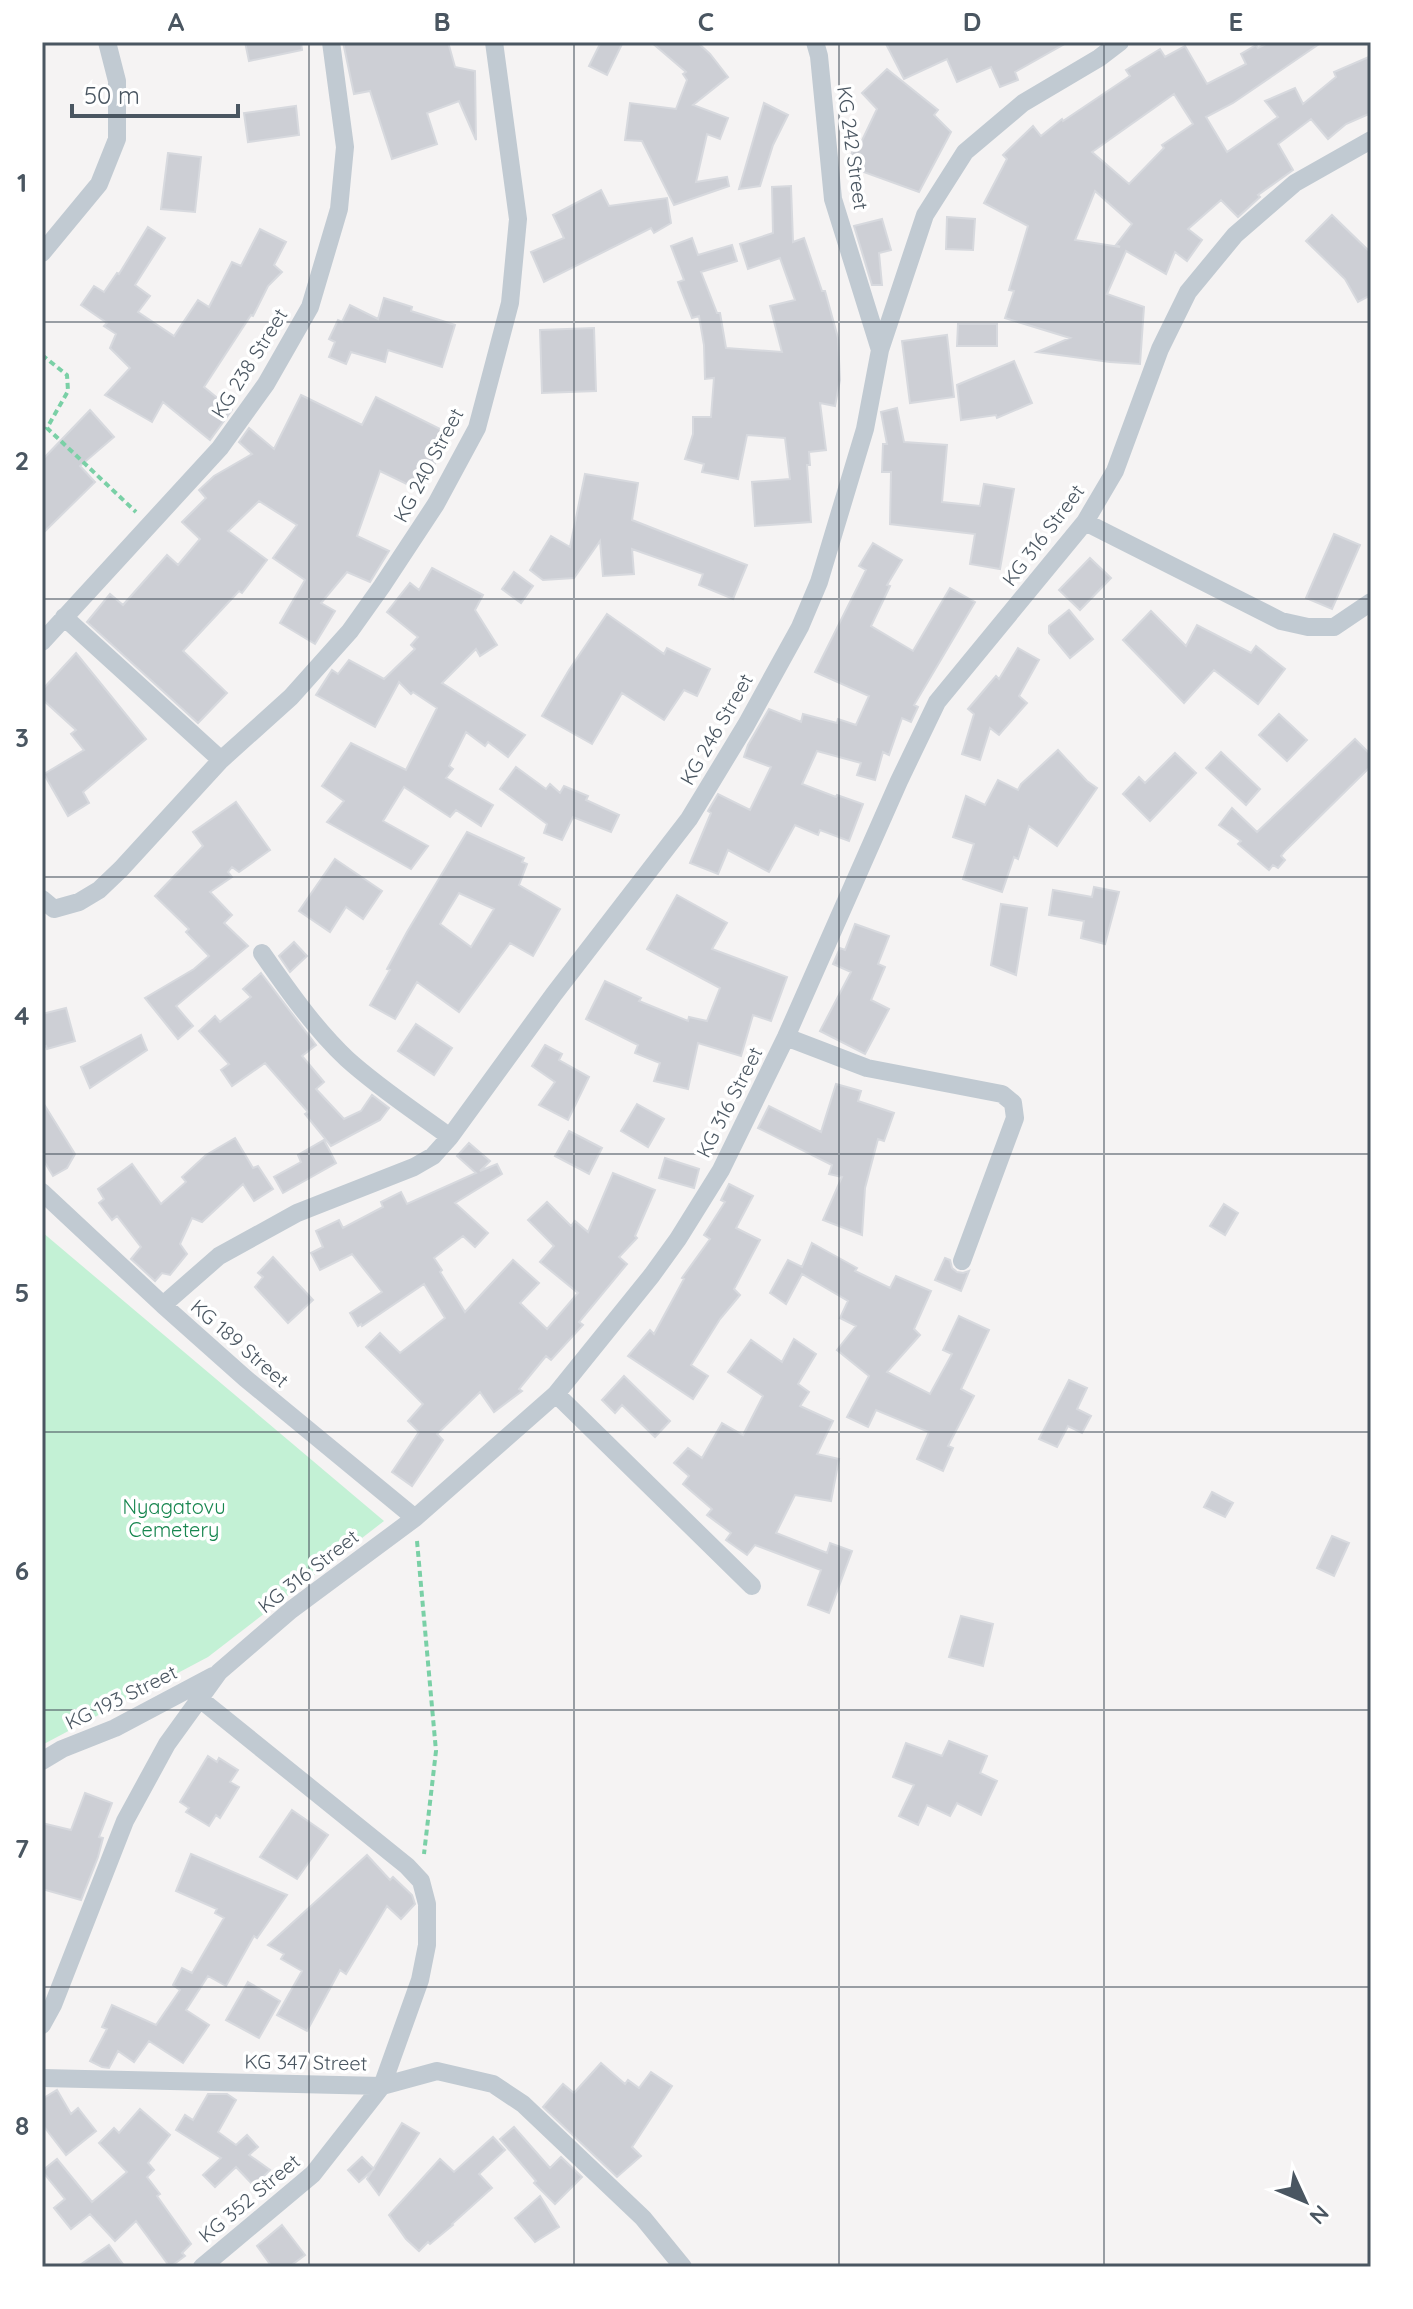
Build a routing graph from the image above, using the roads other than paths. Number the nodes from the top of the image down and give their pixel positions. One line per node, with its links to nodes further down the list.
1 (107, 42): 7 (street)
2 (331, 42): 11 (street, KG 238 Street)
3 (494, 42): 13 (street, KG 240 Street)
4 (815, 42): 8 (street, KG 242 Street)
5 (1120, 42): 8 (street, KG 246 Street)
6 (1371, 140): 9 (street, KG 316 Street)
7 (42, 253)
8 (880, 350): 17 (street, KG 246 Street)
9 (1085, 522): 10 (street); 16 (street, KG 316 Street)
10 (1371, 602)
11 (64, 617): 12 (street, KG 238 Street); 13 (street)
12 (42, 642)
13 (221, 760): 14 (street, KG 240 Street)
14 (42, 899)
15 (262, 953): 17 (street)
16 (786, 1037): 19 (street); 21 (street, KG 316 Street)
17 (450, 1137): 20 (street, KG 246 Street)
18 (42, 1192): 20 (street, KG 189 Street)
19 (962, 1261)
20 (163, 1305): 22 (street, KG 189 Street)
21 (556, 1394): 22 (street, KG 316 Street); 23 (street)
22 (415, 1518): 24 (street, KG 316 Street)
23 (752, 1586)
24 (219, 1672): 25 (street, KG 316 Street); 26 (street, KG 193 Street)
25 (200, 1699): 27 (street, KG 316 Street); 29 (street, KG 352 Street)
26 (42, 1761)
27 (42, 2025)
28 (42, 2078): 29 (street, KG 347 Street)
29 (382, 2086): 30 (street, KG 352 Street); 31 (street, KG 347 Street)
30 (202, 2267)
31 (683, 2267)

